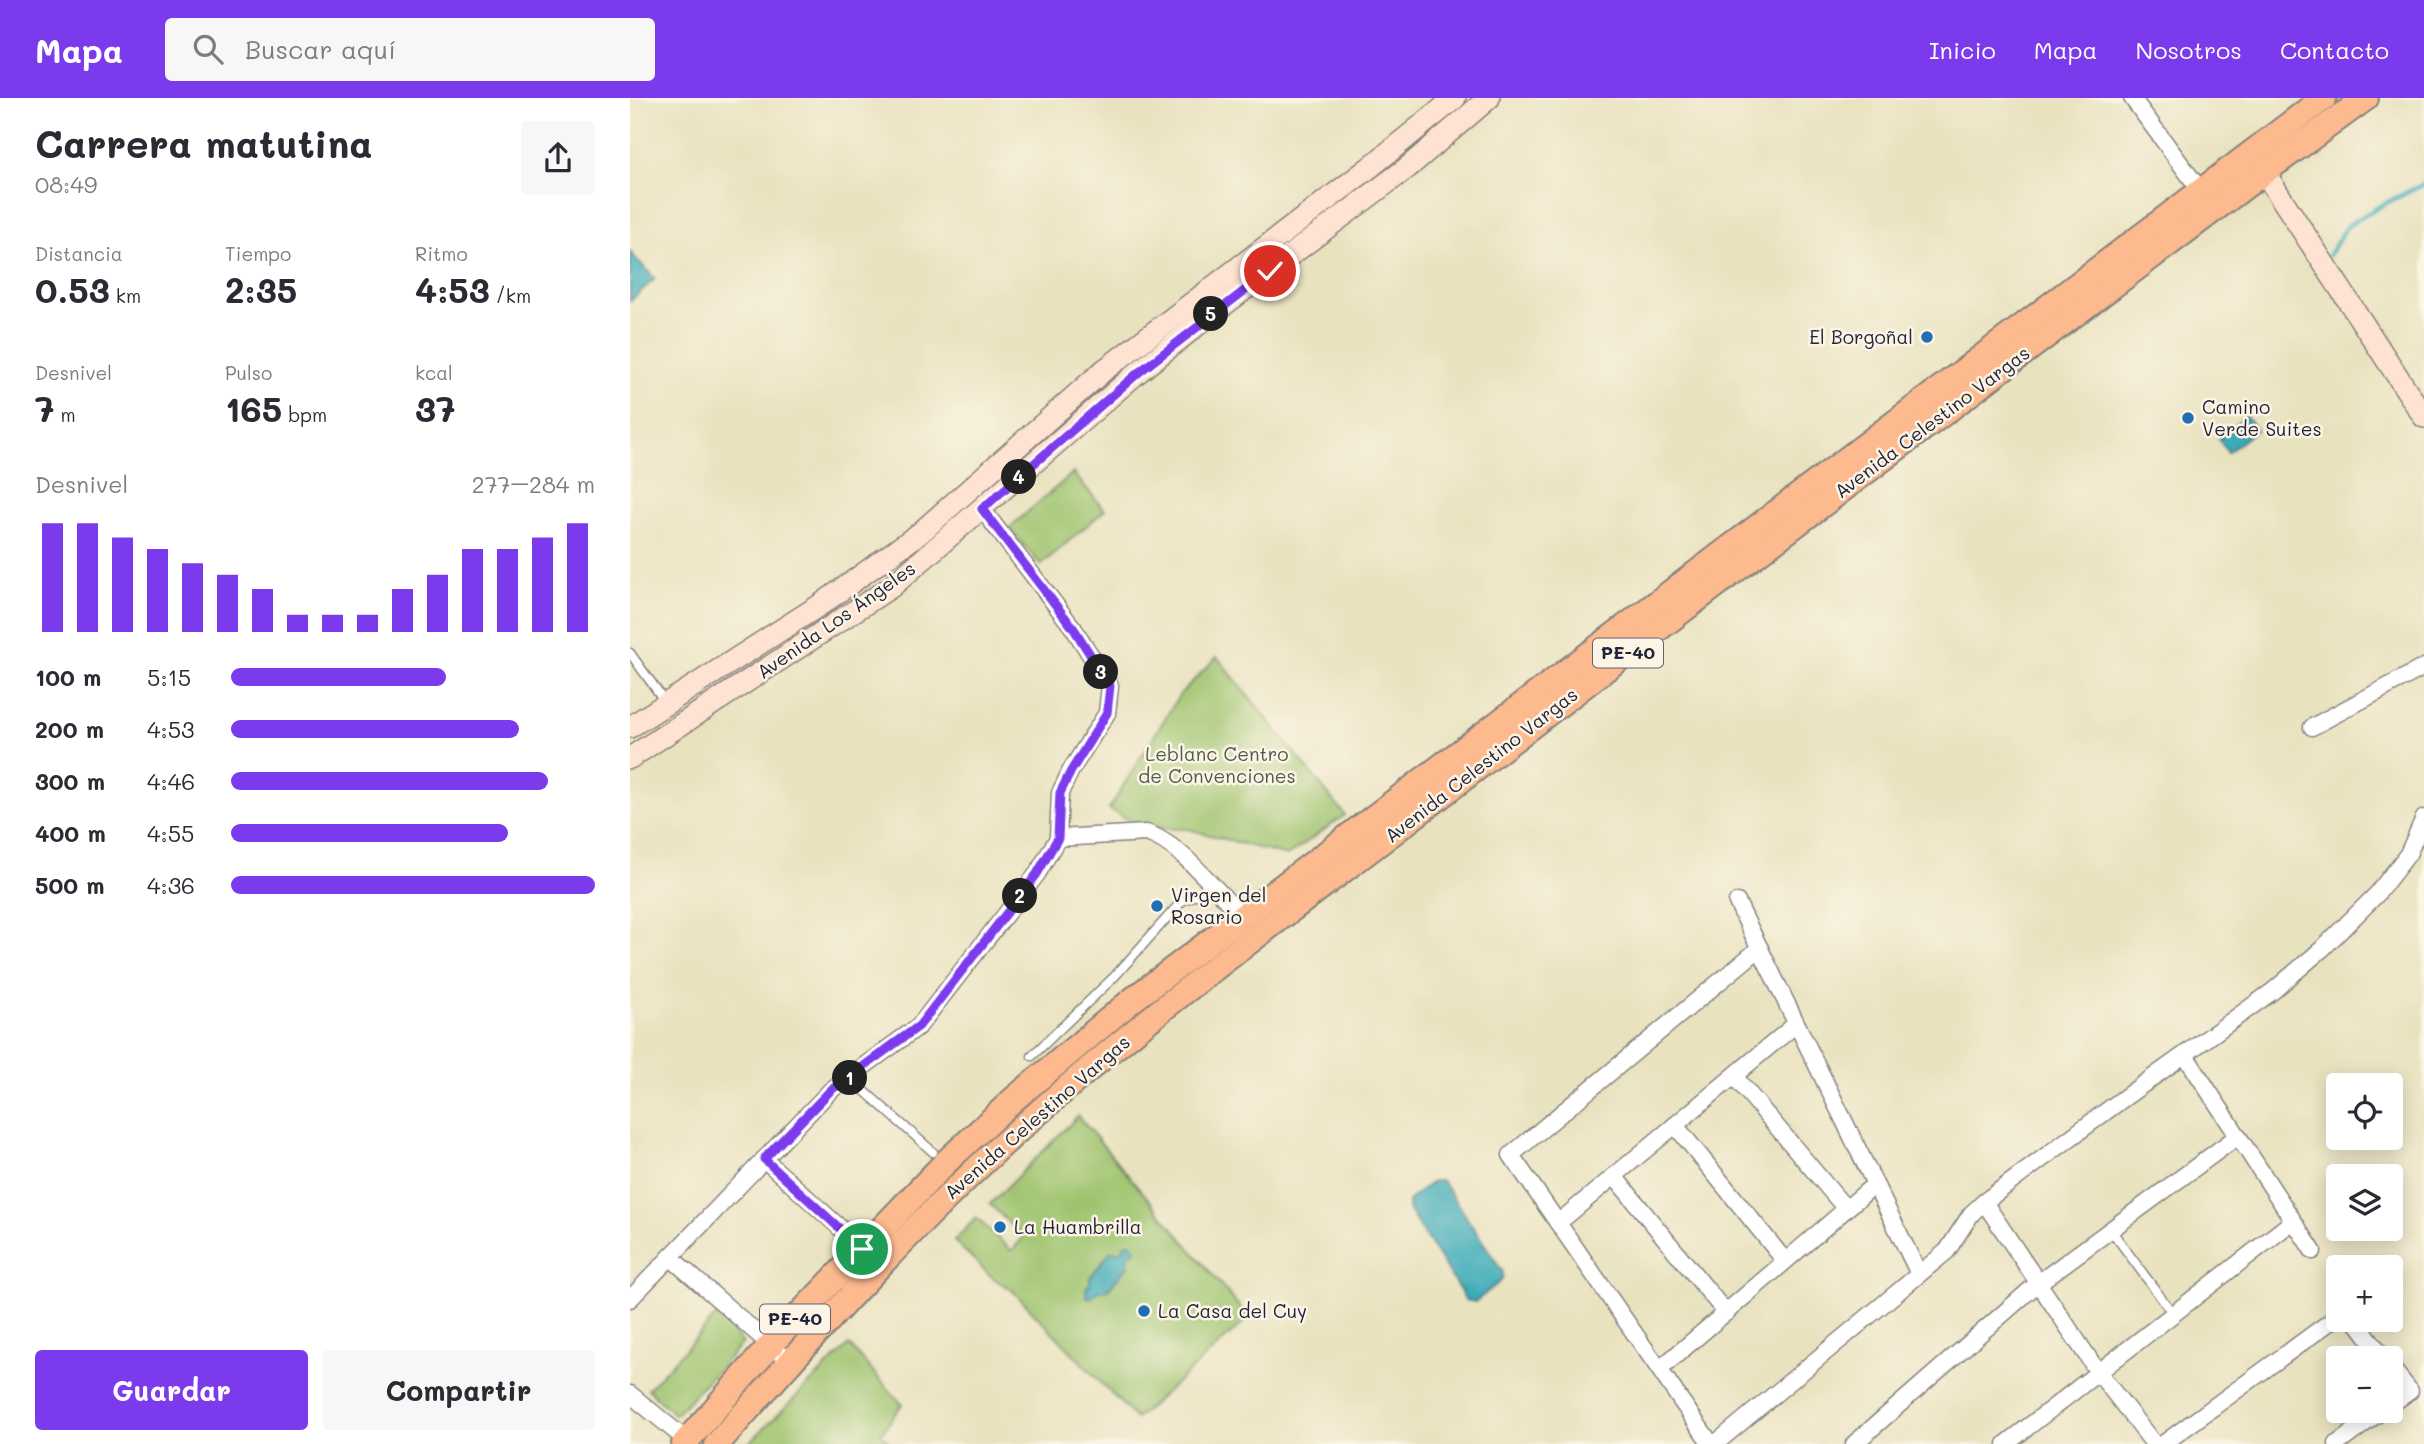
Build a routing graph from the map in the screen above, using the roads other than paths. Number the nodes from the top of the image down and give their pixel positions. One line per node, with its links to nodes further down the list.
1 (1455, 98): 15 (main road, Avenida Los Ángeles)
2 (1489, 98): 12 (main road, Avenida Los Ángeles)
3 (2132, 98): 7 (street)
4 (2324, 98): 6 (highway, Avenida Celestino Vargas / PE-40)
5 (2366, 98): 6 (highway, Avenida Celestino Vargas / PE-40)
6 (2258, 162): 7 (highway, Avenida Celestino Vargas / PE-40); 9 (highway, Avenida Celestino Vargas / PE-40); 11 (main road)
7 (2200, 190): 8 (highway, Avenida Celestino Vargas / PE-40)
8 (2167, 215): 9 (highway); 10 (highway, Avenida Celestino Vargas / PE-40)
9 (2175, 239): 10 (highway, Avenida Celestino Vargas / PE-40)
10 (2069, 304): 19 (highway, Avenida Celestino Vargas / PE-40)
11 (2424, 417)
12 (982, 509): 18 (main road, Avenida Los Ángeles); 21 (street)
13 (630, 653): 15 (lane)
14 (2424, 667): 17 (street)
15 (666, 703): 16 (main road, Avenida Los Ángeles)
16 (630, 727)
17 (2312, 727)
18 (630, 758)
19 (1420, 797): 22 (highway, Avenida Celestino Vargas / PE-40); 25 (highway, Avenida Celestino Vargas / PE-40)
20 (2424, 818): 29 (street)
21 (1058, 838): 23 (street); 32 (street)
22 (1285, 884): 25 (highway); 26 (highway, Avenida Celestino Vargas / PE-40)
23 (1213, 888): 26 (street); 30 (lane)
24 (1737, 902): 27 (street)
25 (1300, 904): 45 (highway, Avenida Celestino Vargas / PE-40)
26 (1242, 916): 45 (highway, Avenida Celestino Vargas / PE-40)
27 (1760, 948): 28 (street); 42 (street)
28 (1796, 1024): 31 (street); 38 (street)
29 (2185, 1055): 34 (street); 39 (street)
30 (1032, 1056)
31 (1734, 1076): 33 (street); 40 (street)
32 (850, 1078): 35 (lane); 36 (street)
33 (1675, 1125): 37 (street); 47 (street)
34 (2238, 1136): 41 (street); 43 (street)
35 (933, 1152)
36 (764, 1159): 45 (street); 46 (street)
37 (1614, 1176): 42 (street); 51 (street)
38 (1874, 1185): 40 (street); 48 (street)
39 (1984, 1202): 48 (street); 49 (street)
40 (1846, 1209): 47 (street)
41 (2293, 1221): 44 (street); 52 (street)
42 (1558, 1223): 58 (street)
43 (2111, 1230): 49 (street); 52 (lane)
44 (2313, 1251)
45 (871, 1256): 55 (highway, Avenida Celestino Vargas / PE-40); 57 (highway, Avenida Celestino Vargas / PE-40)
46 (670, 1257): 50 (street); 55 (street)
47 (1785, 1262): 51 (street)
48 (1919, 1274): 66 (street)
49 (2037, 1284): 59 (street); 67 (street)
50 (630, 1299)
51 (1726, 1313): 58 (street)
52 (2173, 1314): 59 (street)
53 (2326, 1325): 70 (street)
54 (2364, 1332): 56 (street)
55 (771, 1346): 57 (street); 64 (highway, Avenida Celestino Vargas / PE-40)
56 (2375, 1346)
57 (790, 1362): 65 (highway, Avenida Celestino Vargas / PE-40)
58 (1660, 1370): 66 (street)
59 (2098, 1372): 68 (street); 69 (street)
60 (2403, 1382): 62 (street)
61 (630, 1394): 64 (street)
62 (2403, 1396)
63 (2365, 1423): 71 (street)
64 (688, 1443)
65 (717, 1444)
66 (1713, 1444)
67 (1854, 1444)
68 (2006, 1444)
69 (2154, 1444)
70 (2163, 1444)
71 (2337, 1444)

